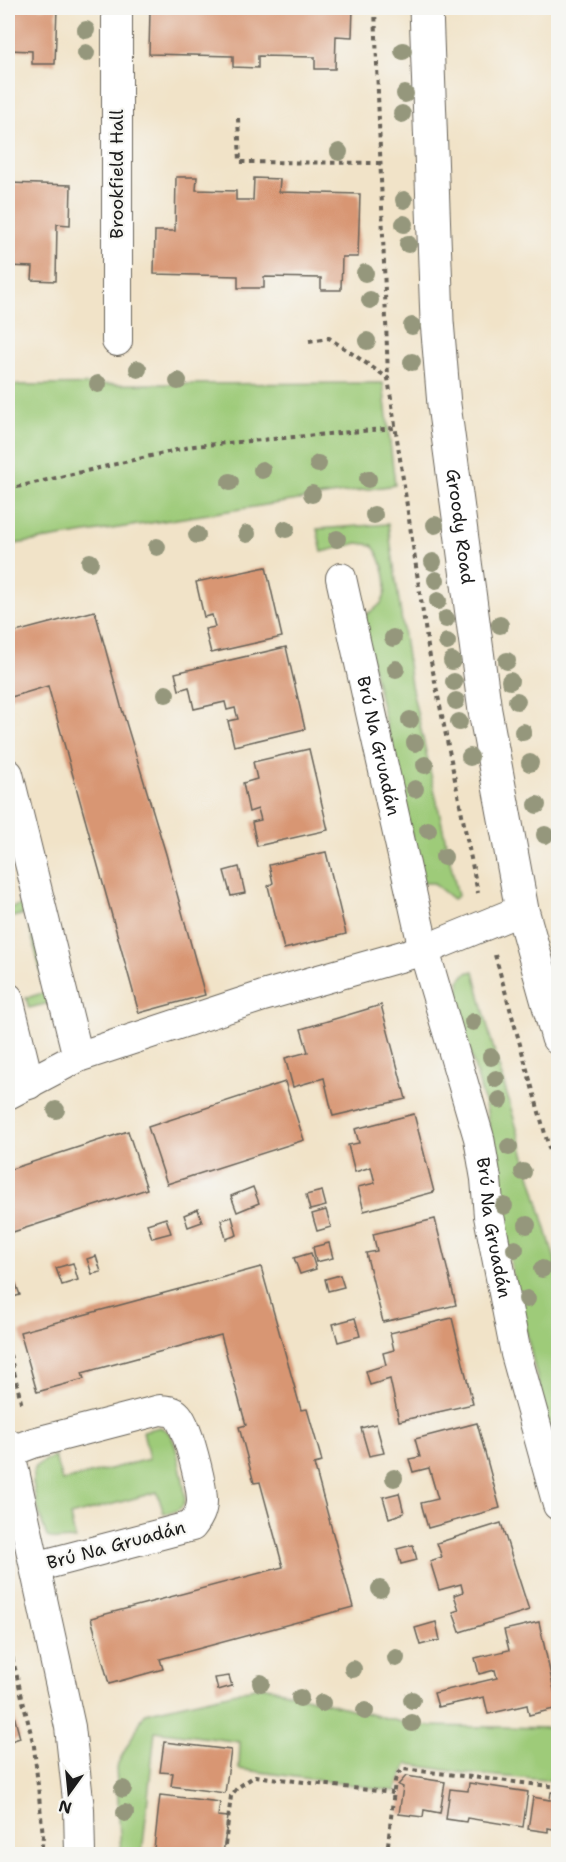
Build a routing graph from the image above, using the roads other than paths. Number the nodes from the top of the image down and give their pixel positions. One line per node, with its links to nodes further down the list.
1 (117, 8): 3 (street, Brookfield Hall)
2 (426, 8): 6 (street, Groody Road)
3 (117, 341)
4 (341, 578): 7 (street, Brú Na Gruadán)
5 (8, 774): 10 (street)
6 (522, 910): 7 (street); 9 (street, Groody Road)
7 (424, 950): 10 (street); 13 (street, Brú Na Gruadán)
8 (8, 998): 11 (street)
9 (558, 1038)
10 (78, 1057): 11 (street)
11 (18, 1089)
12 (8, 1448): 14 (street, Brú Na Gruadán); 14 (street, Brú Na Gruadán)
13 (558, 1505)
14 (35, 1567): 15 (street, Brú Na Gruadán)
15 (80, 1854)

